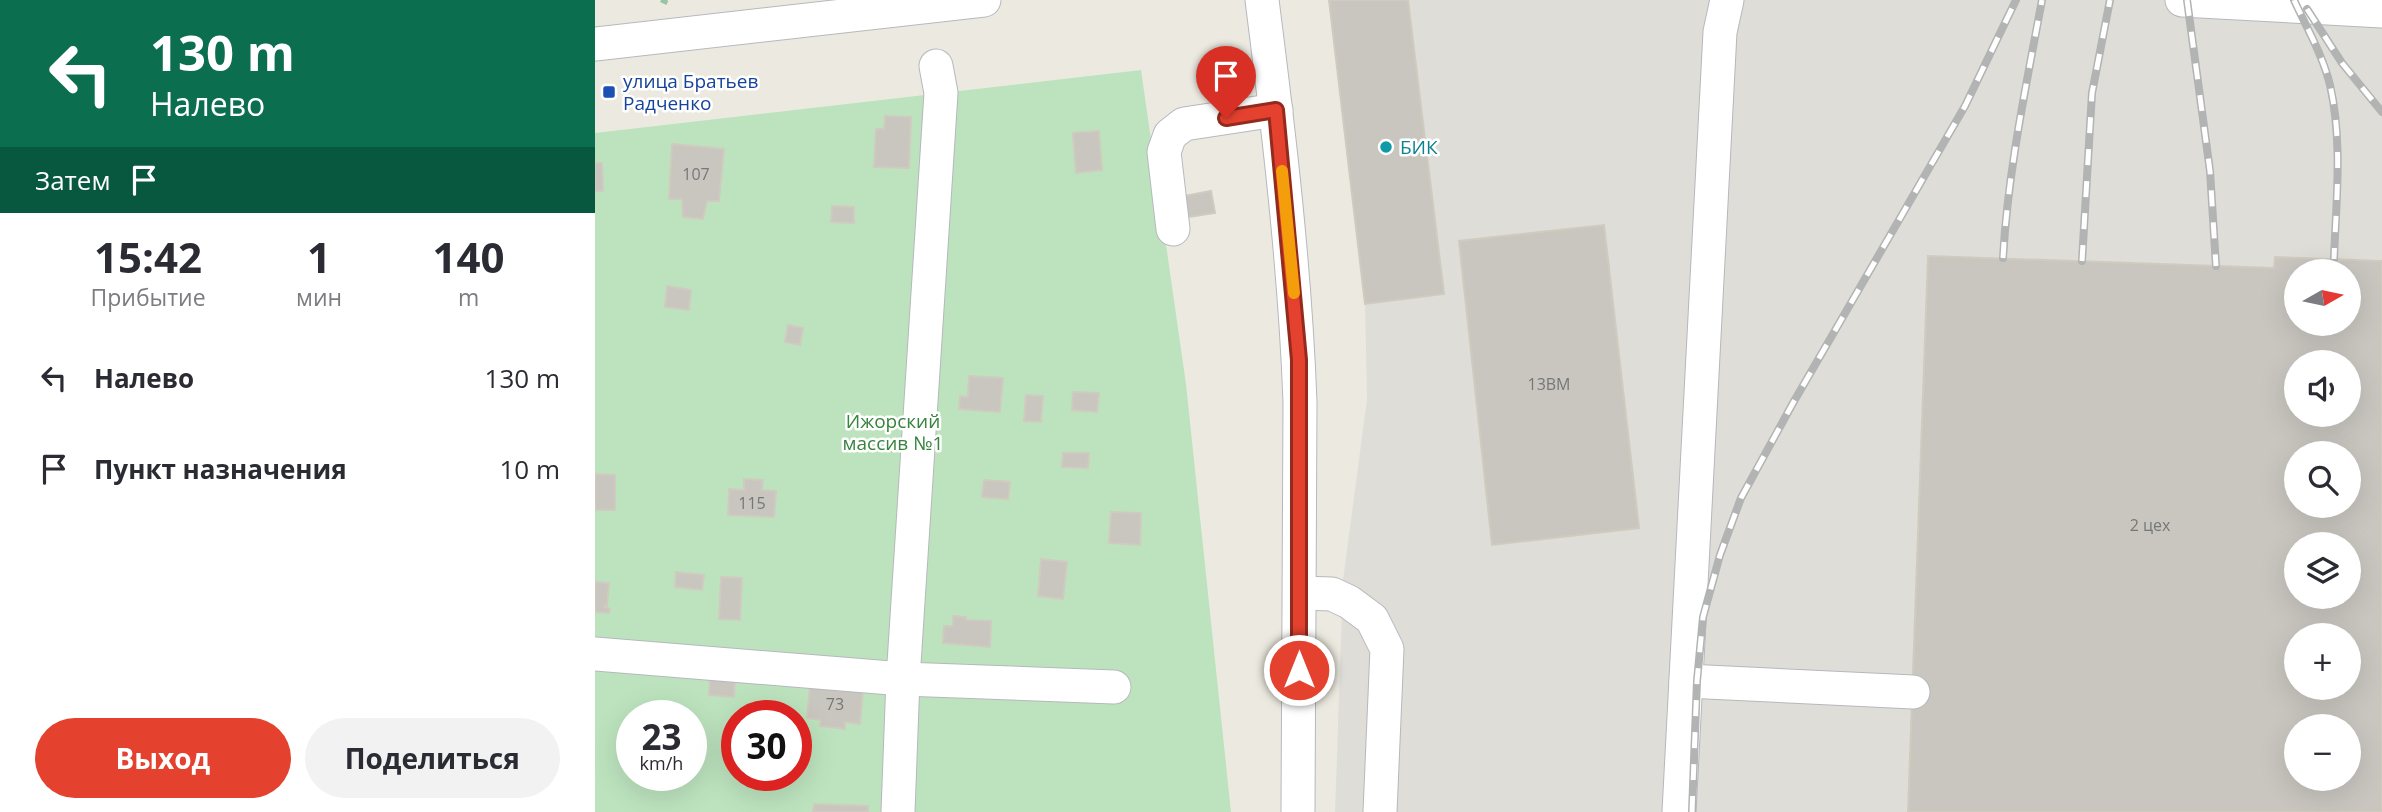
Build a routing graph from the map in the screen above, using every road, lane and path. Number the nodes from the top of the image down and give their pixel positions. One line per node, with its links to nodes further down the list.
1 (984, 0): 5 (street)
2 (1262, 0): 9 (street)
3 (1727, 0): 14 (street)
4 (2182, 0): 6 (street)
5 (844, 8): 7 (street)
6 (2382, 11)
7 (595, 44)
8 (936, 66): 13 (street)
9 (1276, 110): 10 (street); 11 (street)
10 (1173, 229)
11 (1300, 593): 18 (street); 19 (street)
12 (595, 654): 13 (street)
13 (903, 678): 15 (street); 17 (street)
14 (1686, 681): 16 (street); 20 (street)
15 (1114, 687)
16 (1913, 692)
17 (898, 812)
18 (1298, 812)
19 (1380, 812)
20 (1679, 812)

